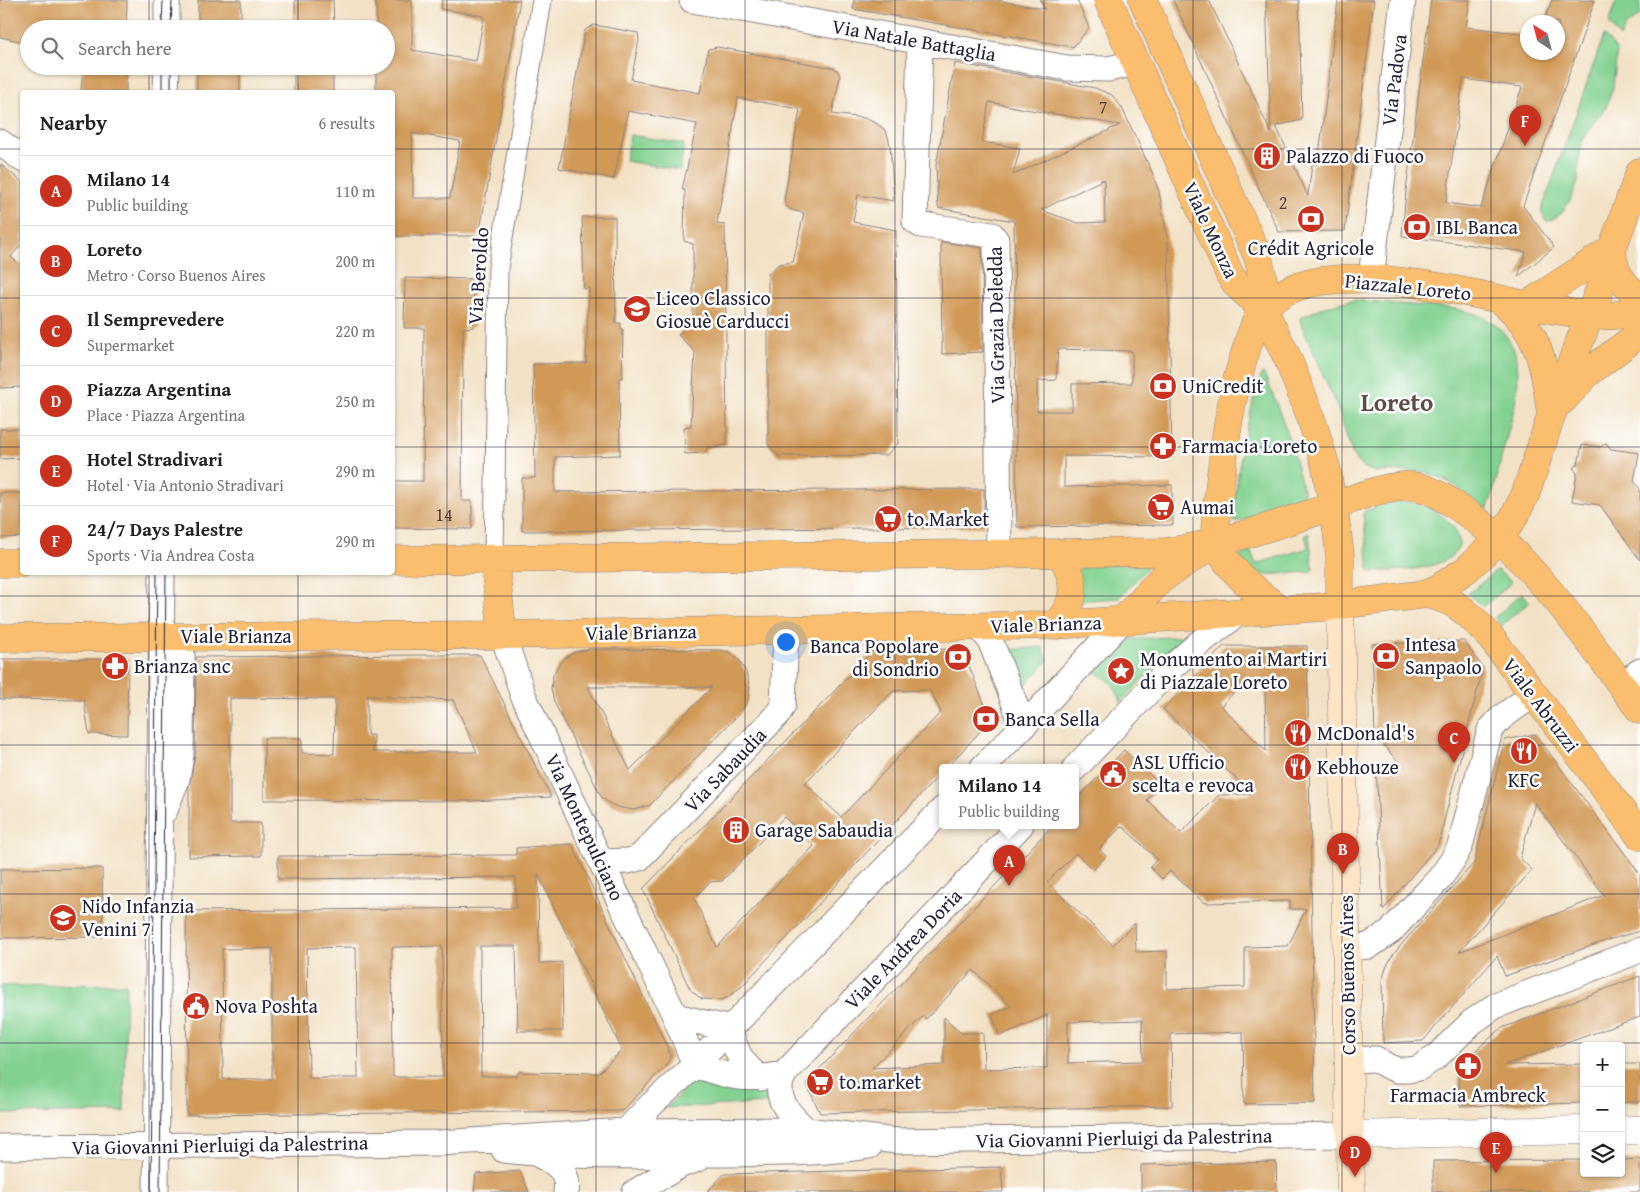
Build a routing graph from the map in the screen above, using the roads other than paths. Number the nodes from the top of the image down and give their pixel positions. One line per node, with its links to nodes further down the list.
1 (167, 0): 7 (street)
2 (542, 0): 34 (street, Via Beroldo)
3 (692, 0): 8 (street, Via Natale Battaglia)
4 (1108, 0): 9 (main road, Viale Monza)
5 (1143, 0): 13 (main road, Viale Monza)
6 (1404, 0): 19 (street, Via Padova)
7 (167, 20)
8 (920, 42): 9 (street, Via Natale Battaglia); 33 (street, Via Grazia Deledda)
9 (1136, 63): 15 (main road, Viale Monza)
10 (166, 75): 11 (street)
11 (166, 90)
12 (0, 142): 14 (street)
13 (1212, 154): 15 (main road); 18 (main road, Viale Monza)
14 (20, 157)
15 (1183, 168): 24 (main road, Viale Monza)
16 (1640, 172): 17 (main road)
17 (1612, 249): 21 (main road); 23 (main road); 26 (main road)
18 (1259, 262): 20 (main road); 24 (main road, Viale Monza)
19 (1371, 279): 20 (main road, Piazzale Loreto); 22 (main road, Piazzale Loreto)
20 (1302, 285): 24 (main road, Piazzale Loreto)
21 (1640, 296)
22 (1500, 300): 23 (main road, Piazzale Loreto); 28 (main road, Piazzale Loreto)
23 (1527, 305): 26 (main road, Piazzale Loreto)
24 (1263, 309): 29 (main road); 31 (main road, Piazzale Loreto)
25 (1640, 309): 26 (main road)
26 (1590, 316): 28 (main road, Piazzale Loreto)
27 (1640, 333): 28 (main road)
28 (1551, 416): 30 (main road, Piazzale Loreto)
29 (1333, 506): 30 (main road); 31 (main road); 40 (main road)
30 (1499, 539): 39 (main road, Piazzale Loreto); 50 (main road)
31 (1215, 543): 32 (main road); 41 (main road); 43 (main road)
32 (1060, 553): 33 (main road); 44 (main road)
33 (999, 554): 34 (main road)
34 (494, 559): 35 (main road); 47 (main road)
35 (395, 560)
36 (0, 563): 37 (main road)
37 (20, 563)
38 (162, 575): 48 (street, Viale Brianza)
39 (1426, 594): 40 (main road, Piazzale Loreto); 51 (main road, Viale Abruzzi)
40 (1340, 605): 41 (main road, Piazzale Loreto); 60 (main road, Corso Buenos Aires)
41 (1280, 609): 42 (main road, Piazzale Loreto)
42 (1240, 612): 43 (main road, Piazzale Loreto); 55 (street)
43 (1122, 621): 44 (main road, Viale Brianza); 53 (street)
44 (1054, 625): 45 (main road, Viale Brianza)
45 (979, 627): 46 (main road, Viale Brianza); 53 (street)
46 (786, 630): 47 (main road, Viale Brianza); 59 (street, Via Sabaudia)
47 (504, 635): 48 (main road, Viale Brianza); 59 (street, Via Montepulciano)
48 (161, 637): 49 (main road, Viale Brianza); 76 (street)
49 (0, 638)
50 (1631, 678): 52 (main road)
51 (1534, 694): 58 (main road, Viale Abruzzi); 60 (street)
52 (1640, 710)
53 (1020, 729): 54 (street)
54 (986, 764)
55 (1079, 764)
56 (939, 813): 63 (street)
57 (1017, 829): 66 (street, Viale Andrea Doria)
58 (1640, 836)
59 (600, 862): 62 (street, Via Montepulciano)
60 (1346, 948): 64 (main road, Corso Buenos Aires)
61 (1640, 950): 64 (street)
62 (676, 1016): 63 (street); 65 (street, Via Montepulciano)
63 (730, 1029): 65 (street); 66 (street)
64 (1348, 1060): 73 (main road, Corso Buenos Aires)
65 (695, 1065): 66 (street); 71 (street)
66 (772, 1076): 67 (street)
67 (806, 1130): 72 (street, Via Giovanni Pierluigi da Palestrina); 74 (street, Via Giovanni Pierluigi da Palestrina)
68 (1580, 1130): 73 (street)
69 (1625, 1130): 70 (street)
70 (1640, 1130)
71 (626, 1131): 72 (street, Via Giovanni Pierluigi da Palestrina); 75 (street, Via Giovanni Pierluigi da Palestrina)
72 (688, 1131): 80 (street, Via Giovanni Pierluigi da Palestrina)
73 (1350, 1135): 74 (street, Via Giovanni Pierluigi da Palestrina); 84 (main road, Corso Buenos Aires)
74 (898, 1141): 79 (street, Via Giovanni Pierluigi da Palestrina)
75 (440, 1143): 76 (street, Via Giovanni Pierluigi da Palestrina); 78 (street, Via Giovanni Pierluigi da Palestrina)
76 (156, 1146): 77 (street, Via Giovanni Pierluigi da Palestrina); 81 (street)
77 (0, 1147)
78 (537, 1154): 80 (street, Via Giovanni Pierluigi da Palestrina); 82 (street)
79 (710, 1154): 80 (street, Via Giovanni Pierluigi da Palestrina); 83 (street)
80 (641, 1156)
81 (156, 1192)
82 (566, 1192)
83 (635, 1192)
84 (1351, 1192)

